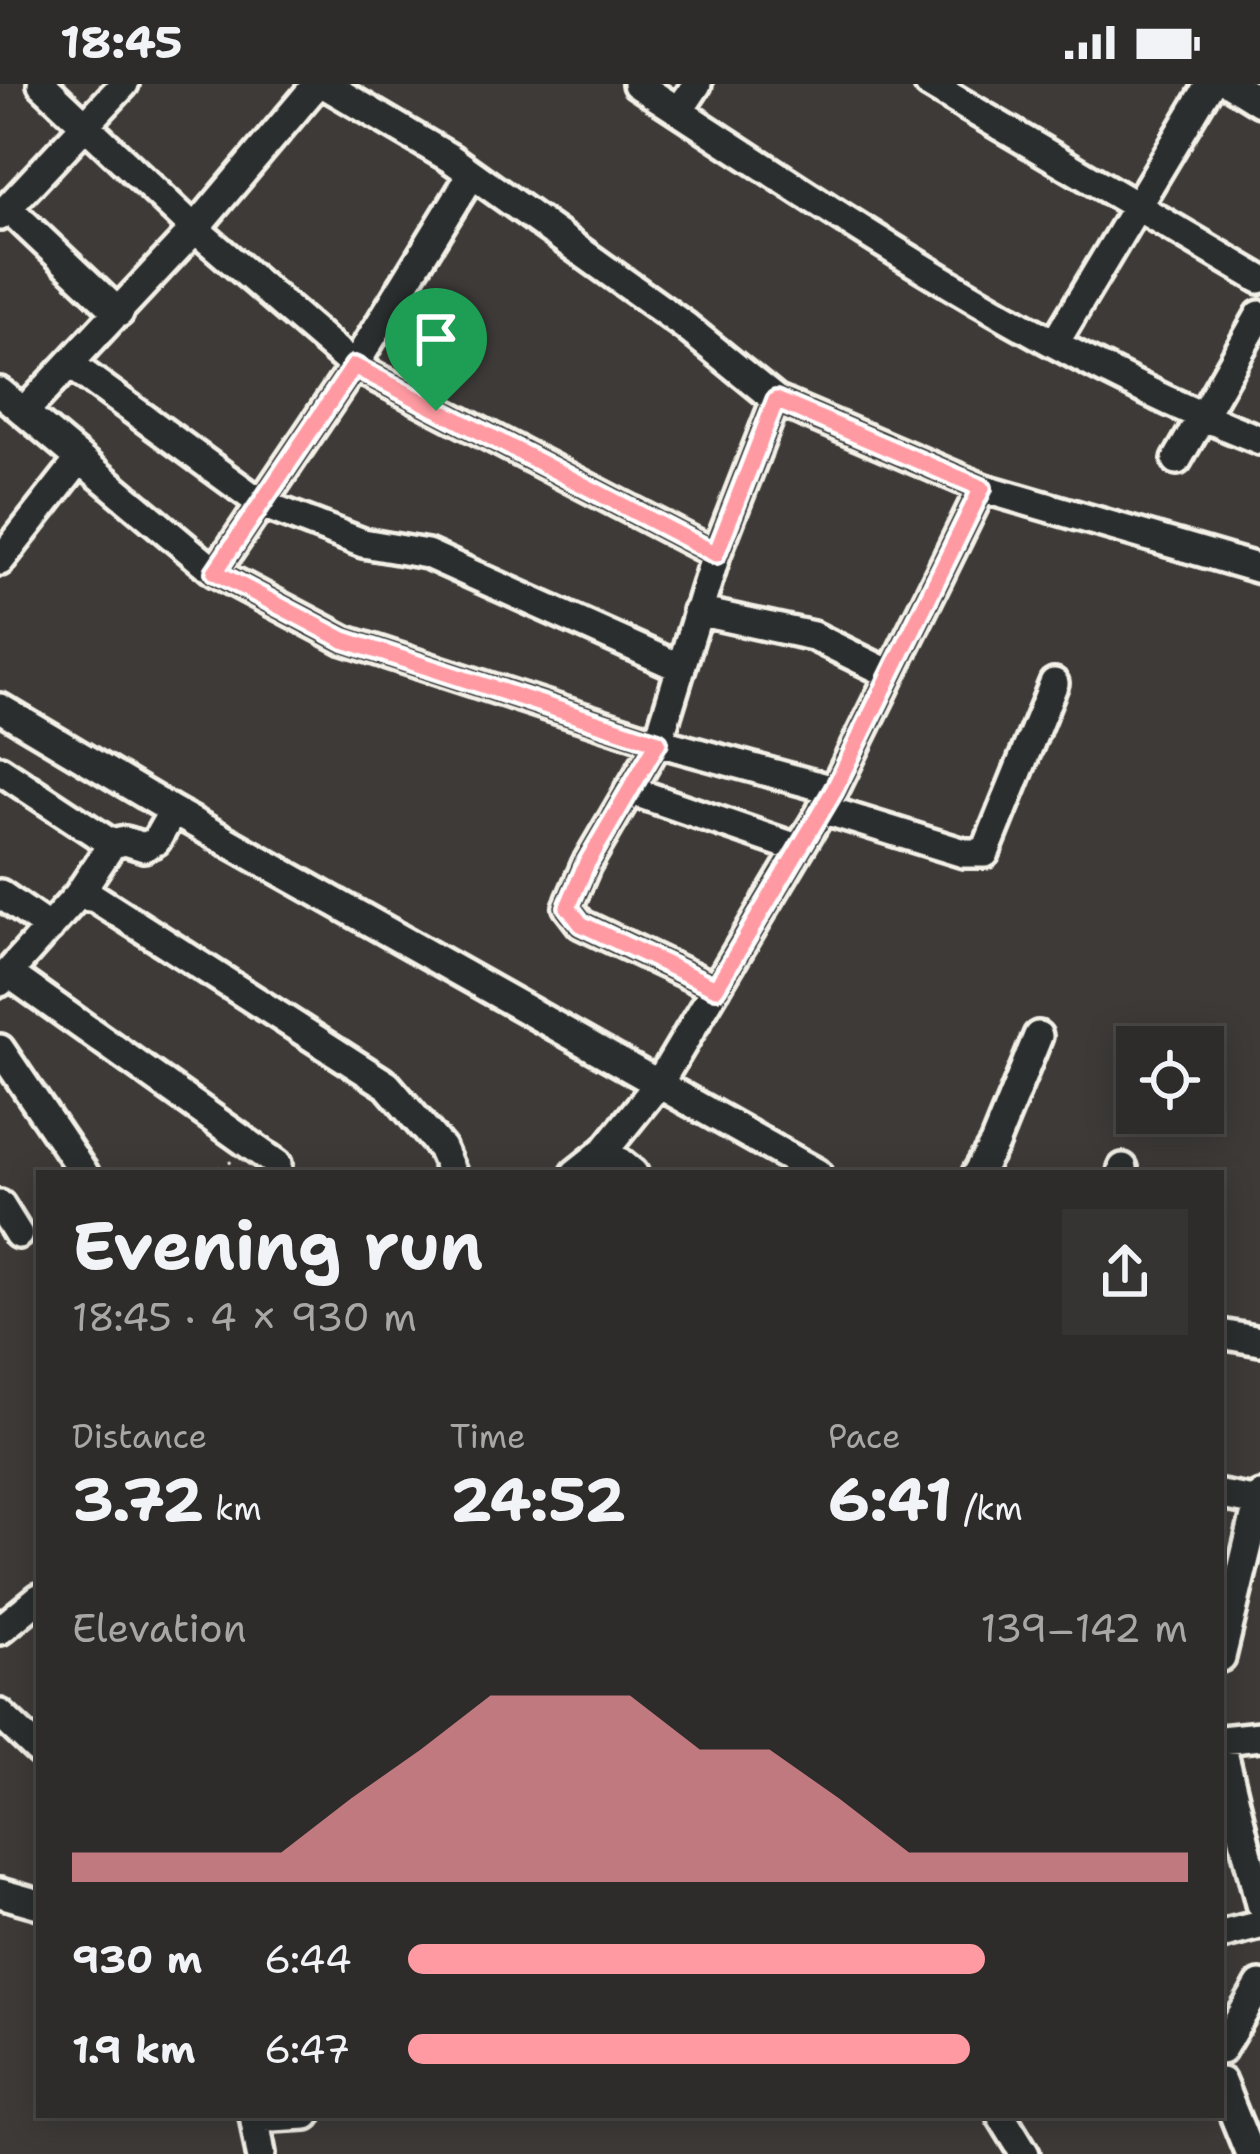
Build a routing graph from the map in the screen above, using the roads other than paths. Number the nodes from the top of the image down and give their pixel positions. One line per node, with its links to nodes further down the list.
1 (42, 84): 11 (street)
2 (124, 84): 11 (street)
3 (321, 84): 12 (street); 15 (street)
4 (637, 84): 10 (street)
5 (697, 84): 10 (street)
6 (929, 84): 14 (street)
7 (1210, 84): 14 (street)
8 (1231, 84): 9 (street)
9 (1260, 102)
10 (679, 111): 19 (street)
11 (85, 128): 13 (street); 15 (street)
12 (472, 174): 21 (street); 23 (street)
13 (7, 199): 17 (street)
14 (1138, 207): 16 (street); 19 (street)
15 (195, 229): 17 (street); 21 (street)
16 (1260, 279)
17 (119, 313): 20 (street)
18 (1260, 315): 25 (street)
19 (1057, 341): 25 (street)
20 (70, 364): 24 (street); 30 (street)
21 (354, 366): 30 (street); 31 (street)
22 (0, 392): 24 (street)
23 (776, 400): 29 (street); 31 (street)
24 (24, 412): 27 (street)
25 (1202, 417): 26 (street); 28 (street)
26 (1260, 440)
27 (80, 459): 32 (street); 34 (street)
28 (1177, 460)
29 (982, 488): 33 (street); 37 (street)
30 (262, 504): 34 (street); 36 (street)
31 (716, 554): 35 (street)
32 (0, 561)
33 (1260, 569)
34 (215, 572): 40 (street)
35 (697, 611): 36 (street); 37 (street)
36 (679, 667): 40 (street)
37 (890, 674): 43 (street)
38 (1054, 683): 43 (street)
39 (0, 708): 44 (street)
40 (658, 742): 42 (street); 43 (street)
41 (0, 770): 45 (street)
42 (629, 790): 46 (street); 51 (street)
43 (828, 800): 46 (street)
44 (173, 811): 45 (street); 54 (street)
45 (112, 844): 48 (street)
46 (797, 848): 51 (street)
47 (0, 894): 49 (street)
48 (78, 895): 49 (street); 58 (street)
49 (49, 928): 50 (street)
50 (4, 978): 56 (street)
51 (716, 988): 54 (street)
52 (1038, 1036): 62 (street)
53 (0, 1049): 57 (street)
54 (659, 1083): 55 (street); 61 (street)
55 (605, 1150): 59 (street); 60 (street)
56 (277, 1164)
57 (82, 1170)
58 (451, 1170)
59 (580, 1170)
60 (629, 1170)
61 (812, 1170)
62 (979, 1170)
63 (0, 1205): 64 (street)
64 (18, 1234)
65 (1224, 1335): 66 (street)
66 (1260, 1341)
67 (1224, 1495): 68 (street)
68 (1259, 1499): 71 (street)
69 (36, 1600): 70 (street)
70 (0, 1630)
71 (1224, 1645)
72 (0, 1714): 75 (street)
73 (1260, 1736): 74 (street)
74 (1224, 1742)
75 (36, 1748)
76 (1224, 1754): 79 (street)
77 (0, 1893): 78 (street)
78 (36, 1903)
79 (1260, 1904)
80 (1260, 1925): 81 (street)
81 (1224, 1934)
82 (1260, 1985): 83 (street)
83 (1224, 2045)
84 (1224, 2090): 89 (street)
85 (255, 2118): 87 (street)
86 (1003, 2118): 88 (street)
87 (261, 2154)
88 (1025, 2154)
89 (1250, 2154)

